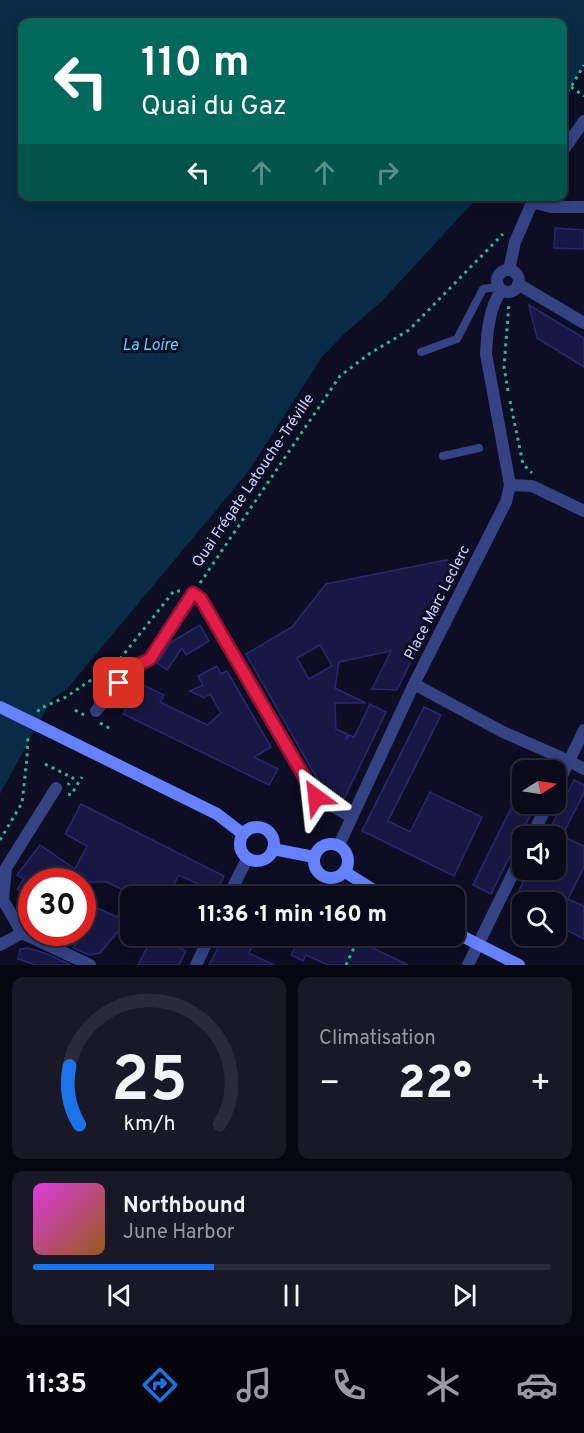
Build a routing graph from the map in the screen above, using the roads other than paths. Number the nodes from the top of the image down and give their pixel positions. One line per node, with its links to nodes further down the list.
1 (584, 121): 2 (street)
2 (567, 145)
3 (533, 201): 6 (street)
4 (538, 201): 5 (street)
5 (584, 207)
6 (509, 270): 7 (street); 8 (street)
7 (518, 284): 8 (street); 9 (street)
8 (499, 289): 10 (lane); 13 (street)
9 (584, 323)
10 (421, 351)
11 (479, 448): 12 (lane)
12 (443, 456)
13 (510, 484): 14 (street); 15 (street, Place Marc Leclerc)
14 (584, 511)
15 (414, 684): 19 (street, Place Marc Leclerc); 23 (street)
16 (0, 708): 24 (main road, bridge)
17 (96, 711): 23 (street)
18 (584, 730): 19 (street)
19 (569, 761): 20 (street); 21 (street, Place Marc Leclerc)
20 (566, 767)
21 (584, 769)
22 (56, 788): 33 (street)
23 (352, 817): 25 (street)
24 (243, 834): 26 (main road); 28 (main road)
25 (339, 844): 27 (main road); 29 (main road)
26 (273, 849): 27 (main road); 28 (main road)
27 (314, 857): 29 (main road)
28 (247, 859): 31 (street)
29 (345, 872): 32 (main road)
30 (512, 875): 36 (street)
31 (234, 886)
32 (367, 886)
33 (18, 926)
34 (18, 935): 37 (street)
35 (465, 937): 36 (main road)
36 (478, 943): 42 (street); 43 (main road)
37 (0, 945)
38 (50, 946): 40 (street)
39 (205, 946): 41 (street)
40 (90, 965)
41 (196, 965)
42 (468, 965)
43 (519, 965)

